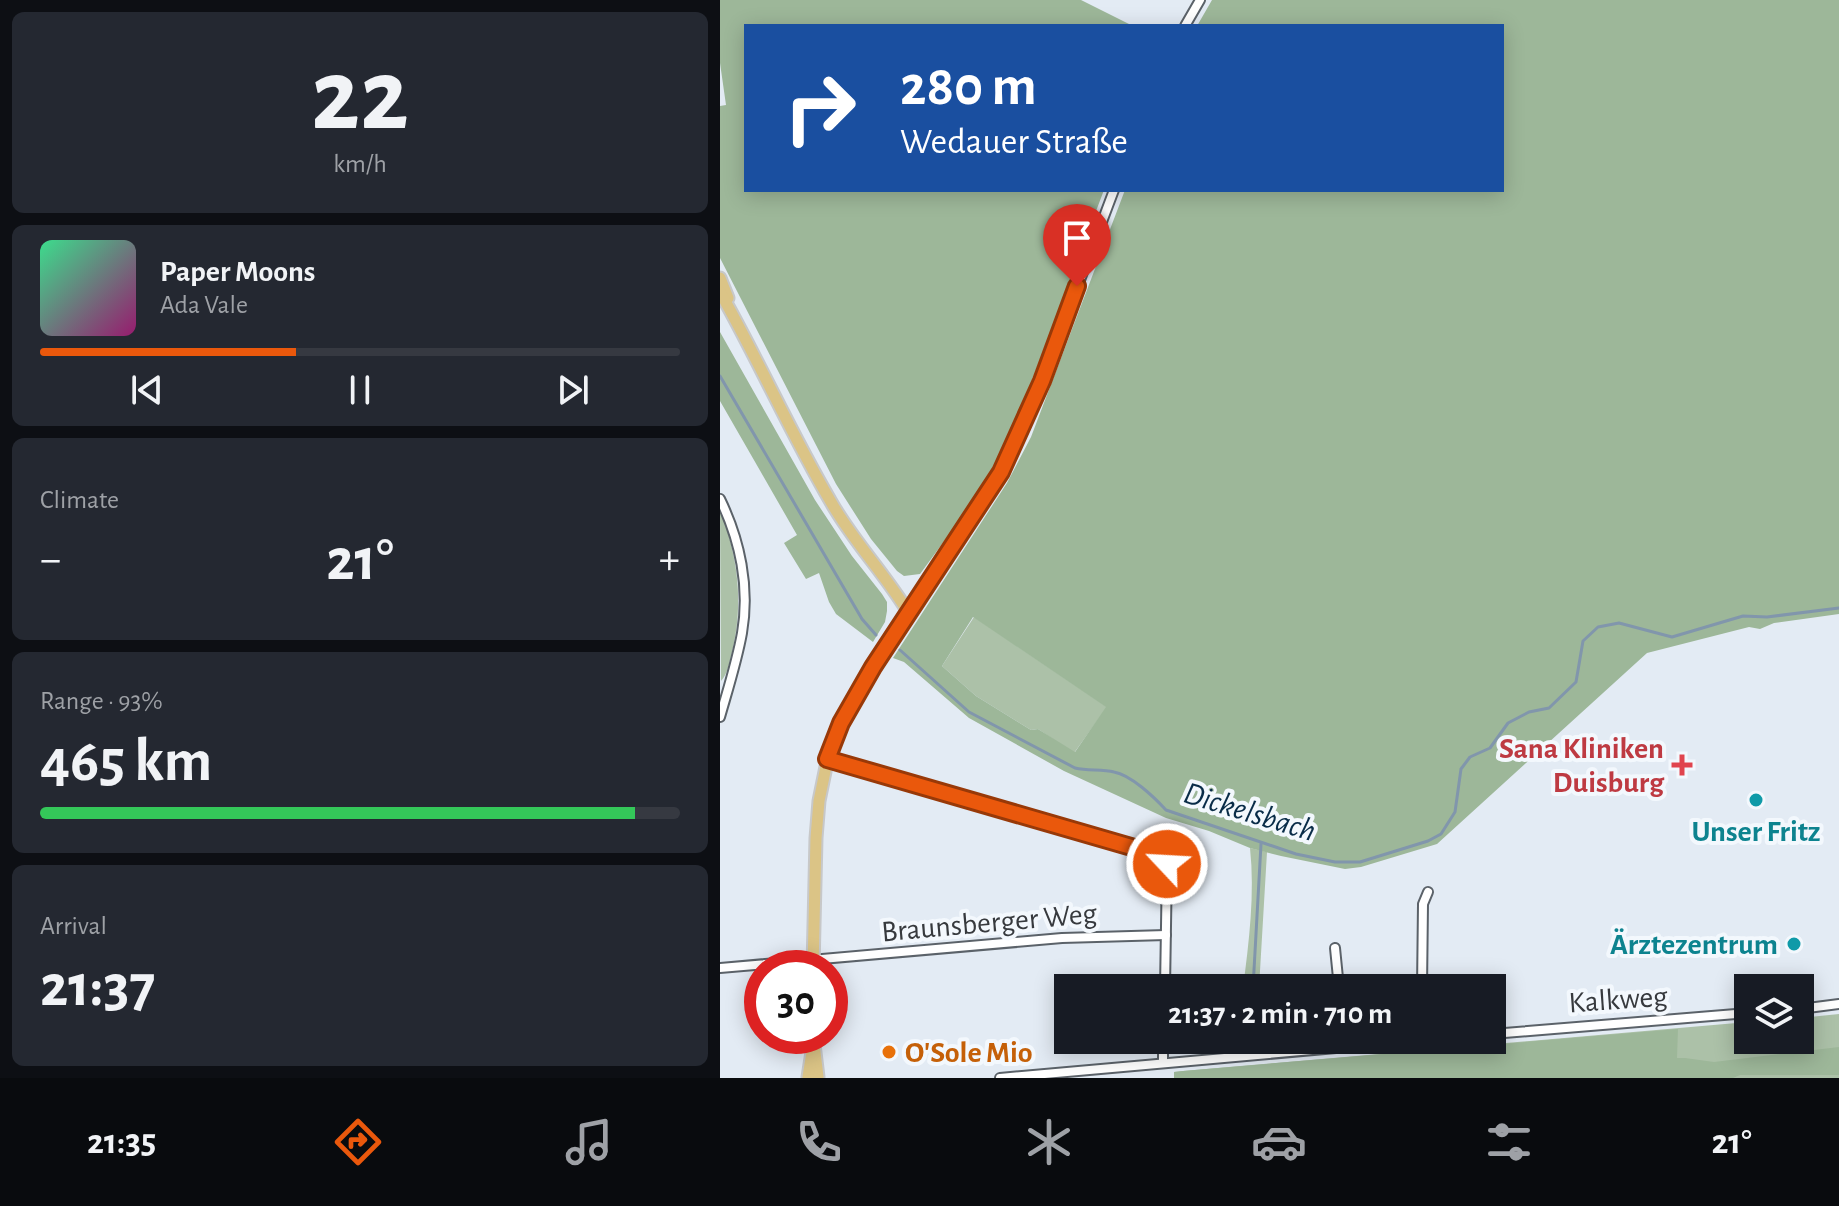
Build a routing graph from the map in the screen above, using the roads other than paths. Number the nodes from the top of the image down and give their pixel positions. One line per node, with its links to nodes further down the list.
1 (1200, 0): 2 (street)
2 (1186, 24)
3 (1113, 192): 9 (street)
4 (720, 278): 7 (main road)
5 (720, 292): 7 (main road)
6 (720, 300): 7 (main road)
7 (732, 314): 9 (main road)
8 (720, 499): 10 (street)
9 (908, 612): 12 (main road)
10 (724, 689): 11 (street)
11 (720, 717)
12 (827, 759): 14 (street); 16 (main road)
13 (1428, 892): 22 (street)
14 (1166, 935): 17 (street, Braunsberger Weg); 20 (street)
15 (1335, 948): 21 (street)
16 (813, 950)
17 (848, 960)
18 (744, 967): 19 (street, Braunsberger Weg)
19 (720, 968)
20 (1165, 974)
21 (1338, 974)
22 (1422, 974)
23 (1839, 1004): 24 (street)
24 (1814, 1007)
25 (1734, 1014): 26 (street, Kalkweg)
26 (1506, 1033)
27 (811, 1054): 32 (main road)
28 (816, 1054): 33 (main road)
29 (1163, 1054): 31 (street)
30 (1248, 1054): 31 (street)
31 (1163, 1063): 34 (street)
32 (807, 1078): 33 (main road)
33 (819, 1078)
34 (1000, 1078)

